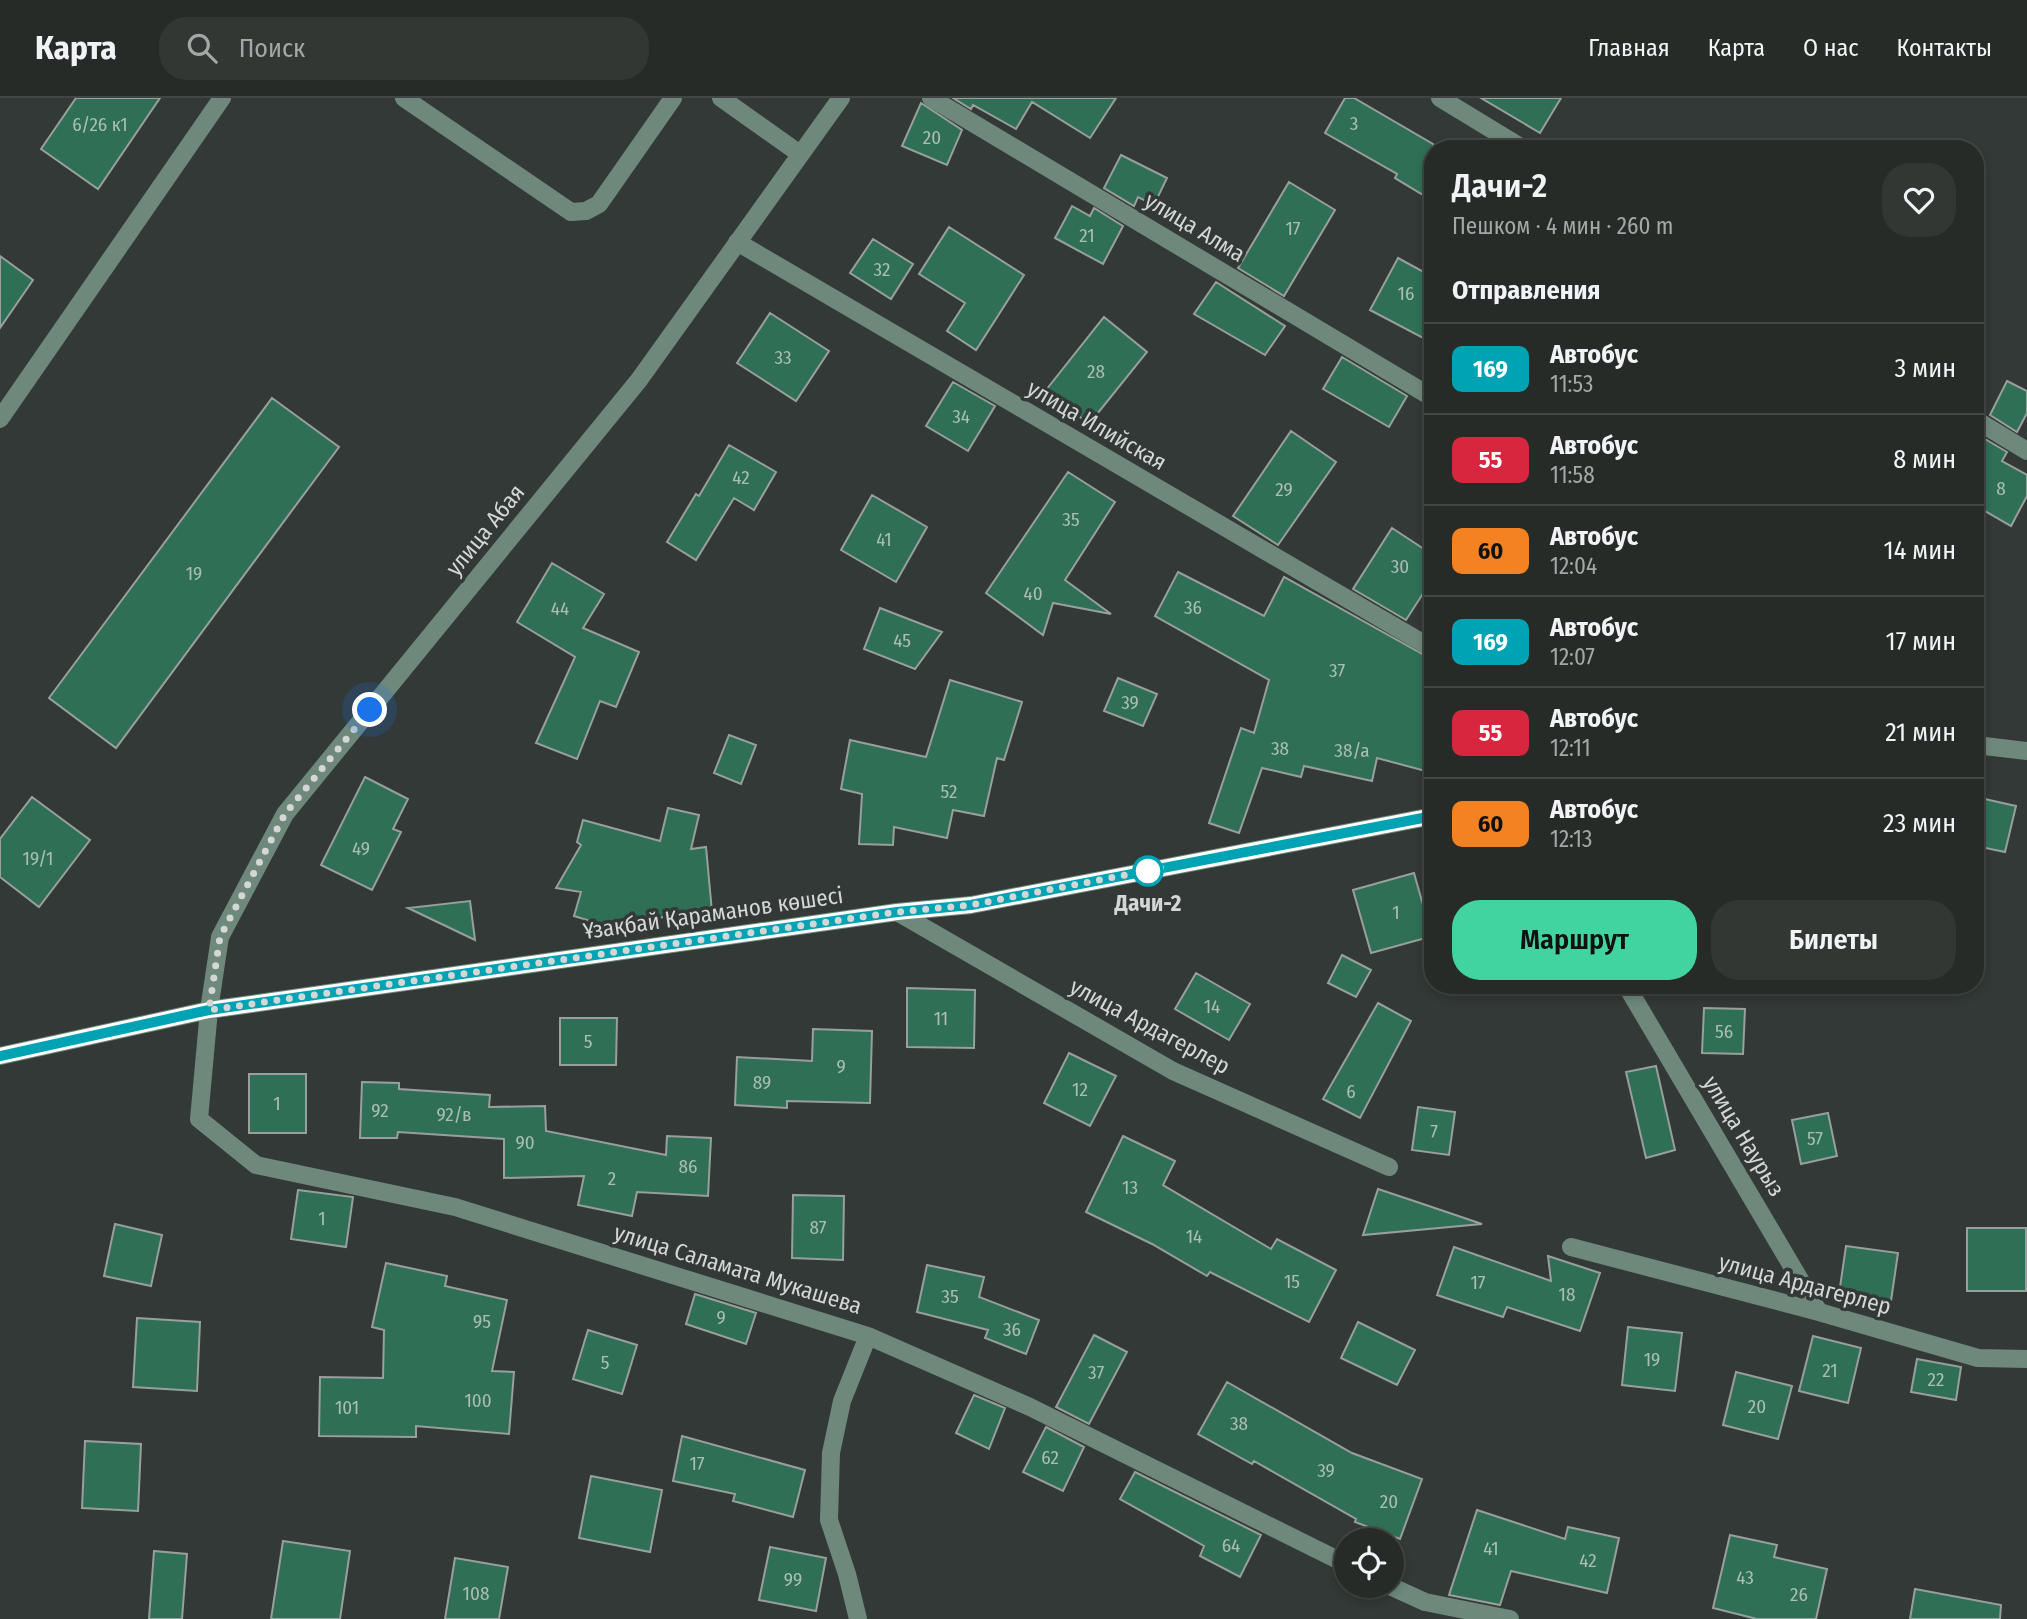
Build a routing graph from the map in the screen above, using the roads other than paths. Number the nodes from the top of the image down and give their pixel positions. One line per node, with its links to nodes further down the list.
1 (222, 98): 12 (street)
2 (404, 98): 3 (street)
3 (673, 98)
4 (721, 98): 9 (street)
5 (841, 98): 9 (street, улица Абая)
6 (931, 98): 11 (street, улица Алма)
7 (1440, 98): 8 (street)
8 (1509, 140)
9 (800, 154): 10 (street, улица Абая)
10 (737, 242): 15 (street, улица Илийская); 21 (street, улица Абая)
11 (1424, 393)
12 (0, 419)
13 (1984, 425): 14 (street)
14 (2027, 451)
15 (1424, 644)
16 (1984, 746): 17 (street)
17 (2027, 751)
18 (1424, 818): 19 (street, Ұзақбай Қараманов көшесі)
19 (897, 912): 21 (street, Ұзақбай Қараманов көшесі); 23 (street, улица Ардагерлер)
20 (1631, 994): 25 (street, улица Наурыз)
21 (209, 1010): 22 (street, Ұзақбай Қараманов көшесі); 26 (street, улица Саламата Мукашева)
22 (0, 1056)
23 (1389, 1167)
24 (1571, 1247): 25 (street, улица Ардагерлер)
25 (1819, 1312): 27 (street, улица Ардагерлер)
26 (868, 1336): 28 (street, улица Саламата Мукашева); 30 (street)
27 (2027, 1359)
28 (1334, 1558)
29 (1404, 1592): 31 (street)
30 (858, 1619)
31 (1510, 1619)

